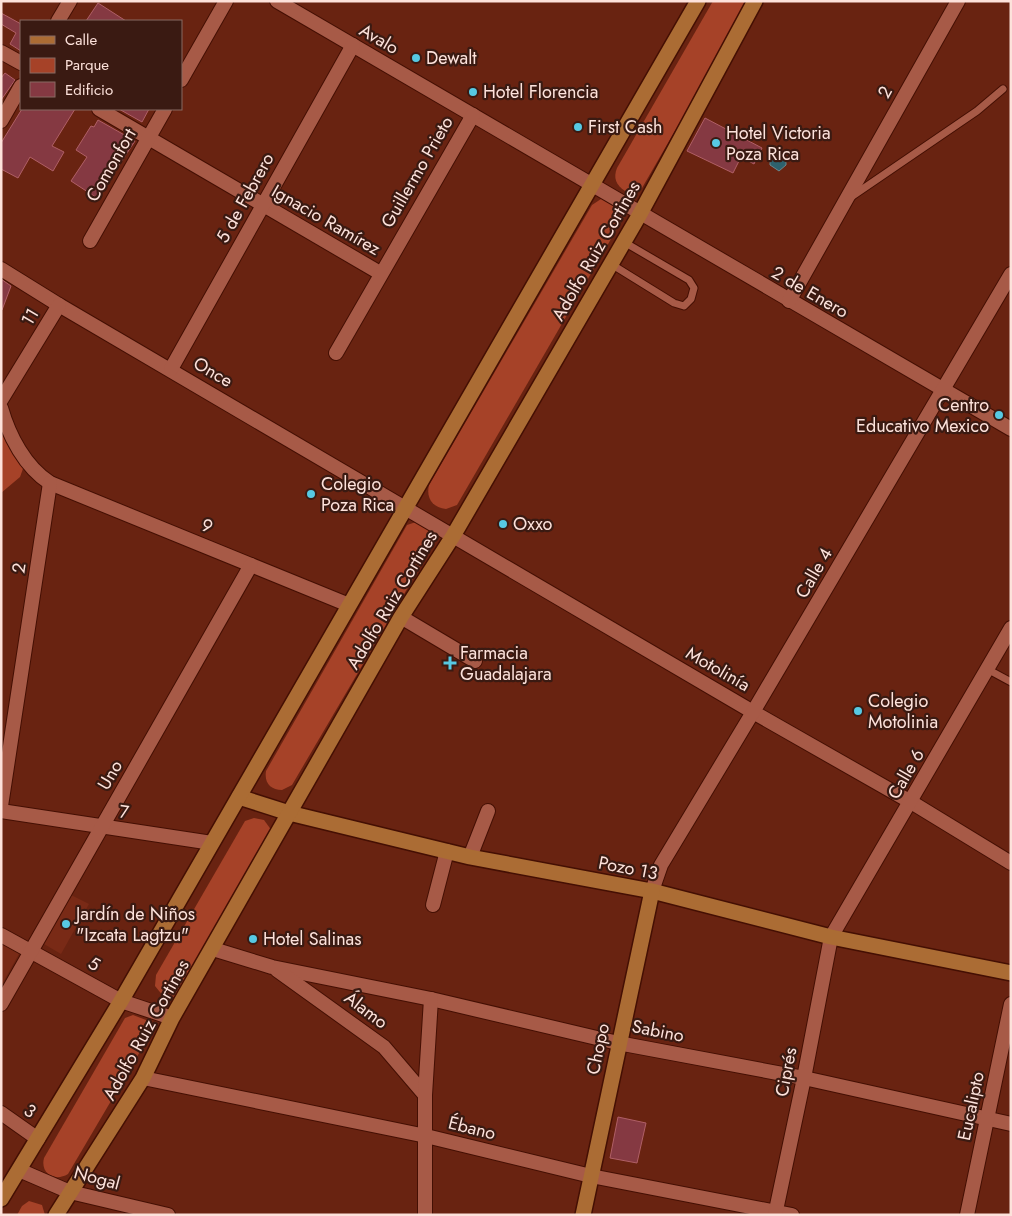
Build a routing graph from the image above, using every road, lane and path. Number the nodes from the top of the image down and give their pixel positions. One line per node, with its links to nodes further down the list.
1 (70, 1): 7 (street)
2 (226, 1): 11 (street)
3 (277, 1): 8 (street, Avalo)
4 (698, 1): 19 (main road, Adolfo Ruiz Cortines)
5 (755, 1): 22 (main road, Adolfo Ruiz Cortines)
6 (958, 1): 20 (street, 2)
7 (59, 20)
8 (353, 45): 16 (street, Avalo); 21 (street, 5 de Febrero)
9 (1, 52): 10 (street)
10 (20, 62)
11 (182, 78)
12 (20, 88): 17 (street)
13 (1003, 89): 20 (lane, 2)
14 (101, 110): 18 (street, Ignacio Ramírez)
15 (164, 110): 18 (street, Comonfort)
16 (473, 115): 19 (street, Avalo); 27 (street, Guillermo Prieto)
17 (1, 120)
18 (148, 138): 21 (street, Ignacio Ramírez); 23 (street, Comonfort)
19 (592, 184): 22 (street, 2 de Enero); 38 (main road, Adolfo Ruiz Cortines)
20 (844, 202): 29 (street, 2)
21 (263, 205): 27 (street, Ignacio Ramírez); 32 (street, 5 de Febrero)
22 (640, 214): 24 (main road, Adolfo Ruiz Cortines); 29 (street, 2 de Enero)
23 (90, 241)
24 (624, 242): 25 (main road, Adolfo Ruiz Cortines); 25 (lane)
25 (611, 264): 39 (main road, Adolfo Ruiz Cortines)
26 (1, 269): 30 (street, Once)
27 (380, 273): 31 (street, Guillermo Prieto)
28 (1011, 274): 33 (street, Calle 4)
29 (789, 301): 33 (street, 2 de Enero)
30 (59, 305): 32 (street, Once); 34 (street, 11)
31 (336, 353)
32 (171, 369): 38 (street, Once)
33 (942, 391): 36 (street, 2 de Enero); 47 (street, Calle 4)
34 (1, 400)
35 (1, 408): 37 (street)
36 (1011, 429)
37 (50, 483): 40 (street, 9); 50 (street, 2)
38 (406, 508): 39 (street, Motolinía); 41 (main road, Adolfo Ruiz Cortines)
39 (453, 536): 42 (main road, Adolfo Ruiz Cortines); 47 (street, Motolinía)
40 (251, 565): 41 (street, 9); 54 (street, Uno)
41 (349, 605): 48 (main road, Adolfo Ruiz Cortines)
42 (401, 617): 44 (street); 53 (main road, Adolfo Ruiz Cortines)
43 (1011, 628): 45 (street, Calle 6)
44 (476, 661)
45 (987, 669): 46 (lane); 49 (street, Calle 6)
46 (1011, 682)
47 (754, 712): 49 (street, Motolinía); 59 (street, Calle 4)
48 (239, 797): 53 (main road, Pozo 13); 55 (main road, Adolfo Ruiz Cortines)
49 (911, 802): 58 (street, Motolinía); 62 (street, Calle 6)
50 (1, 806)
51 (1, 811): 54 (street, 7)
52 (488, 811): 57 (street)
53 (289, 813): 56 (main road, Pozo 13); 63 (main road, Adolfo Ruiz Cortines)
54 (102, 828): 55 (street, 7); 64 (street, Uno)
55 (212, 843): 68 (main road, Adolfo Ruiz Cortines)
56 (447, 852): 57 (main road, Pozo 13); 60 (street)
57 (470, 857): 59 (main road, Pozo 13)
58 (1011, 863)
59 (652, 892): 62 (main road, Pozo 13); 72 (main road, Chopo)
60 (433, 905)
61 (1, 935): 64 (street, 5)
62 (831, 937): 66 (main road, Pozo 13); 74 (street, Ciprés)
63 (213, 949): 65 (street, Sabino); 71 (main road, Adolfo Ruiz Cortines)
64 (32, 951): 68 (street, 5); 69 (street, Uno)
65 (272, 967): 67 (street, Sabino); 75 (street, Álamo)
66 (1011, 973)
67 (431, 999): 72 (street, Sabino); 75 (street)
68 (121, 1001): 71 (street, 5); 80 (main road, Adolfo Ruiz Cortines)
69 (1, 1004)
70 (1011, 1004): 77 (street, Eucalipto)
71 (172, 1018): 73 (main road, Adolfo Ruiz Cortines)
72 (618, 1043): 74 (street, Sabino); 82 (main road, Chopo)
73 (143, 1078): 79 (street, Ébano); 83 (main road, Adolfo Ruiz Cortines)
74 (804, 1078): 77 (street, Sabino); 85 (street, Ciprés)
75 (425, 1095): 79 (street)
76 (1, 1113): 80 (street, 3)
77 (988, 1120): 78 (street, Sabino); 91 (street, Eucalipto)
78 (1011, 1124)
79 (426, 1136): 82 (street, Ébano); 88 (street)
80 (38, 1139): 81 (main road, Adolfo Ruiz Cortines)
81 (19, 1170): 83 (street, Nogal); 84 (main road, Adolfo Ruiz Cortines)
82 (591, 1176): 85 (street, Ébano); 89 (main road, Chopo)
83 (70, 1192): 86 (main road, Adolfo Ruiz Cortines); 87 (street, Nogal)
84 (1, 1199)
85 (775, 1213): 90 (street, Ébano)
86 (56, 1215)
87 (168, 1215)
88 (424, 1215)
89 (583, 1215)
90 (792, 1215)
91 (967, 1215)

